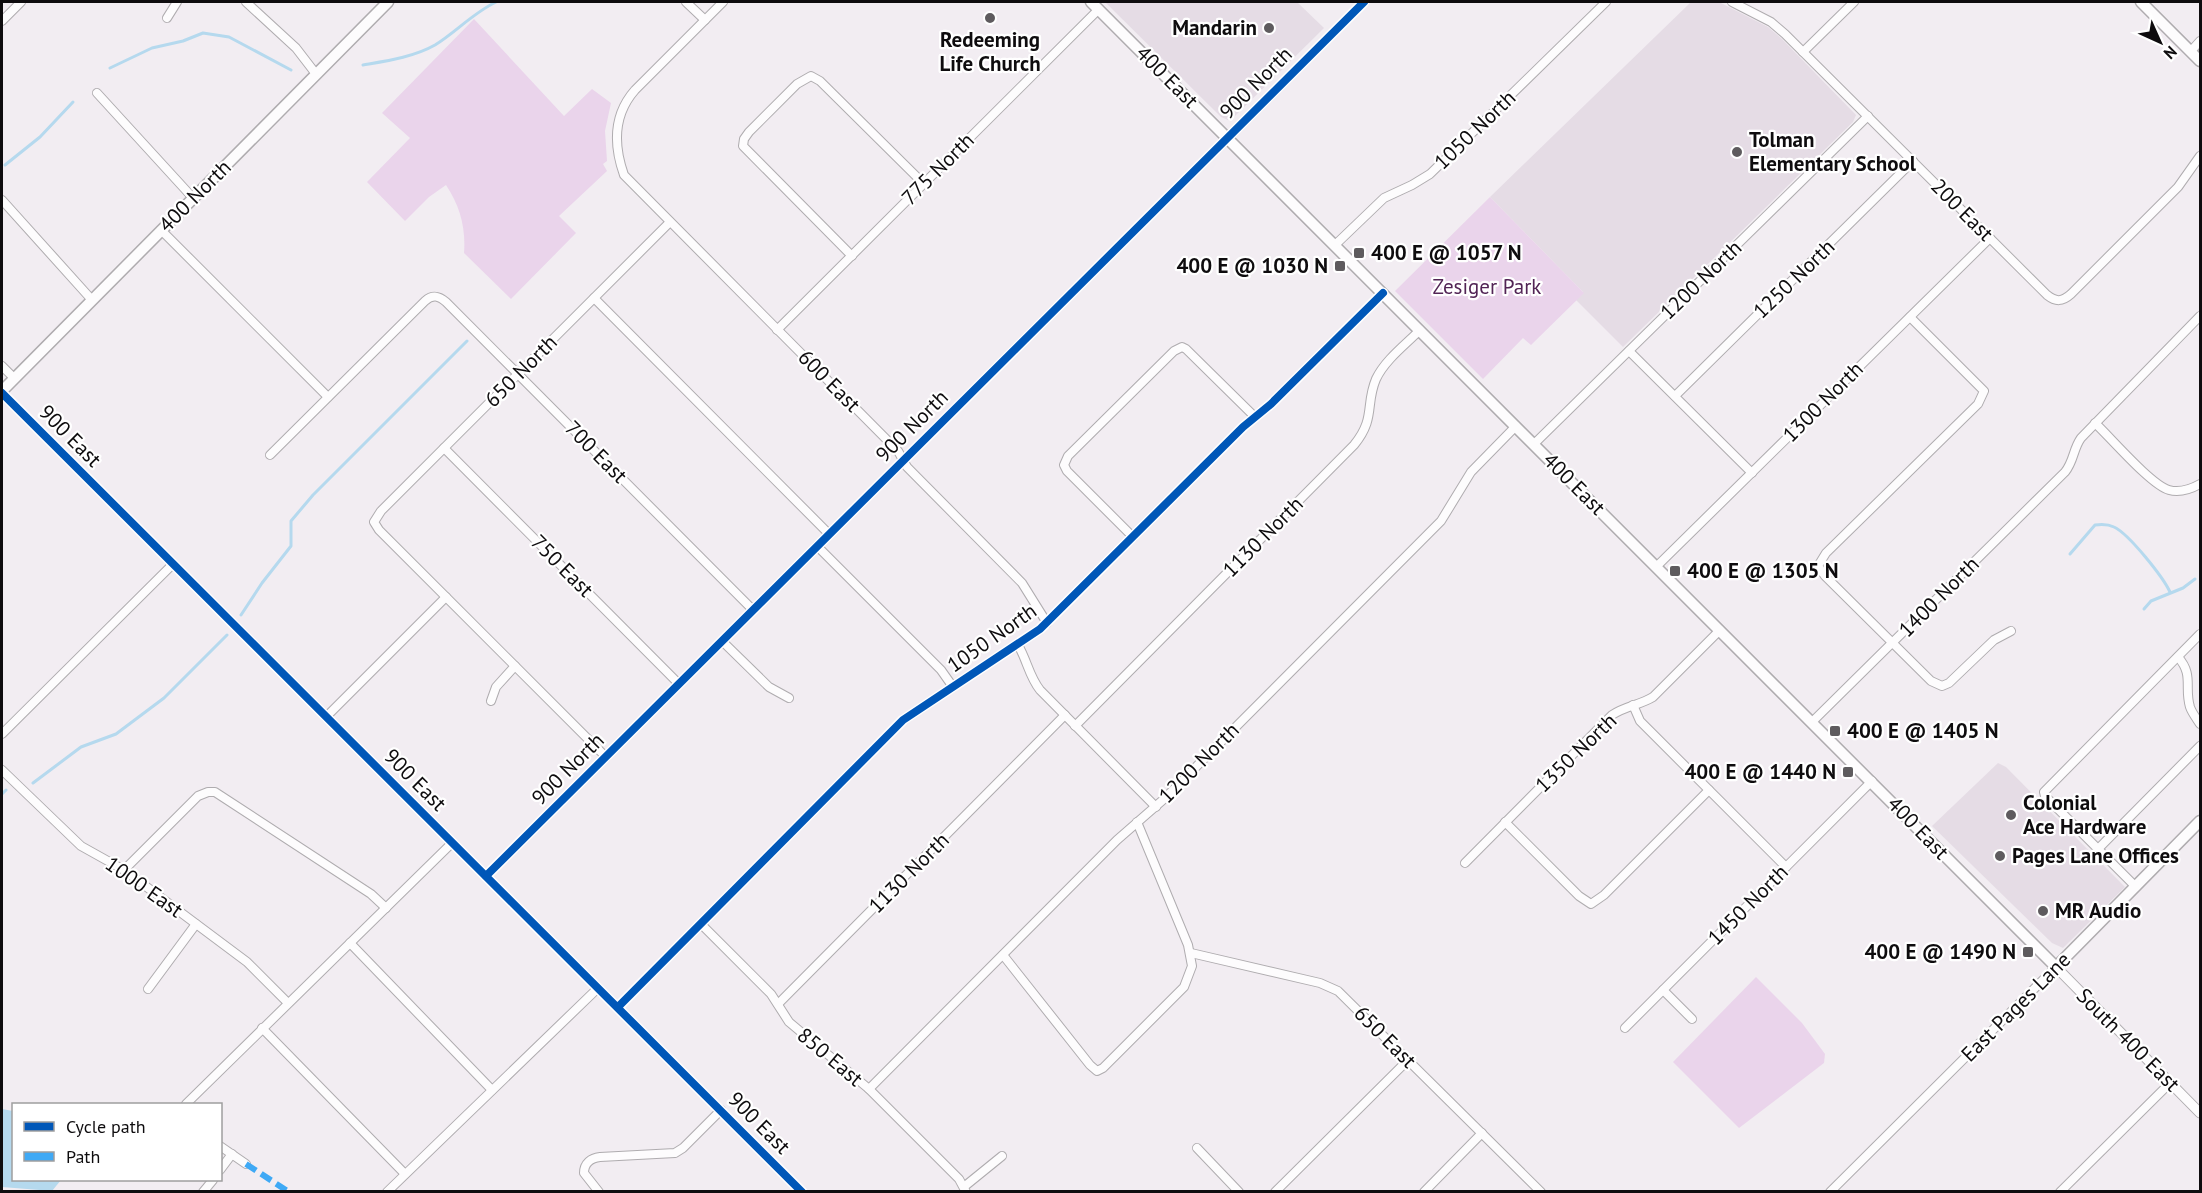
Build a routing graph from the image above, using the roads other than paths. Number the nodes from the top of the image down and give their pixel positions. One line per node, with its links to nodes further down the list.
1 (21, 2): 15 (street)
2 (177, 2): 13 (street)
3 (246, 2): 20 (street)
4 (388, 2): 20 (main road, 400 North)
5 (686, 2): 14 (street)
6 (723, 2): 14 (street)
7 (1364, 2): 23 (street, 900 North)
8 (1606, 2): 32 (street, 1050 North)
9 (1732, 2): 18 (street, 200 East)
10 (1854, 2): 18 (street)
11 (2141, 2): 17 (main road)
12 (1095, 5): 23 (main road, 400 East); 26 (street, 775 North)
13 (167, 18)
14 (705, 20): 29 (street, 600 East)
15 (2, 21)
16 (2200, 41): 17 (street)
17 (2191, 51): 19 (main road)
18 (1803, 52): 22 (street, 200 East)
19 (2200, 61)
20 (316, 74): 27 (main road, 400 North)
21 (97, 93): 27 (street)
22 (1868, 116): 25 (street, 200 East); 41 (street, 1200 North)
23 (1227, 137): 32 (main road, 400 East); 54 (street, 900 North)
24 (2200, 156): 31 (street, 200 East)
25 (1913, 161): 31 (street, 200 East); 46 (street, 1250 North)
26 (924, 184): 33 (street, 775 North); 33 (street)
27 (193, 198): 30 (main road, 400 North)
28 (2, 200): 36 (street)
29 (670, 222): 35 (street, 650 North); 39 (street, 600 East)
30 (161, 230): 36 (main road, 400 North); 47 (street)
31 (1990, 238): 38 (street, 1300 North)
32 (1335, 245): 34 (main road, 400 East)
33 (852, 256): 39 (street, 775 North)
34 (1383, 293): 40 (main road, 400 East); 48 (street, 1050 North)
35 (594, 298): 43 (street, 650 North); 57 (street)
36 (92, 300): 44 (main road, 400 North)
37 (2200, 316): 49 (street)
38 (1910, 317): 55 (street, 1300 North); 69 (street)
39 (777, 330): 54 (street, 600 East)
40 (1420, 330): 50 (main road, 400 East); 82 (street, 1130 North)
41 (1629, 351): 46 (street); 51 (street, 1200 North)
42 (2, 366): 44 (street)
43 (518, 374): 47 (street, 700 East); 52 (street, 650 North); 63 (street, 700 East)
44 (14, 378): 45 (main road, 400 North)
45 (2, 392): 60 (street, 900 East)
46 (1675, 396): 55 (street)
47 (328, 397): 53 (street)
48 (1255, 417): 58 (street, 1050 North); 58 (street)
49 (2096, 423): 56 (street); 69 (street, 1400 North)
50 (1516, 426): 51 (main road, 400 East); 89 (street, 1200 North)
51 (1534, 444): 61 (main road, 400 East)
52 (444, 448): 62 (street, 650 North); 73 (street, 750 East)
53 (270, 455)
54 (903, 460): 57 (street, 900 North); 64 (street, 600 East)
55 (1752, 473): 61 (street, 1300 North)
56 (2200, 484)
57 (829, 534): 59 (street, 900 North)
58 (1133, 537): 64 (street, 1050 North)
59 (817, 546): 63 (street, 900 North); 74 (street)
60 (173, 564): 79 (street, 900 East); 83 (street)
61 (1657, 566): 65 (main road, 400 East)
62 (446, 597): 72 (street); 79 (street)
63 (753, 610): 68 (street, 900 North)
64 (1047, 623): 70 (street, 1050 North)
65 (1720, 630): 77 (street, 1350 North); 80 (main road, 400 East)
66 (2011, 630): 69 (street)
67 (2200, 634): 71 (street)
68 (722, 641): 73 (street, 900 North); 75 (street)
69 (1892, 643): 80 (street, 1400 North)
70 (1018, 645): 74 (street, 1050 North); 78 (street)
71 (2178, 657): 81 (street); 94 (street)
72 (515, 666): 76 (street); 85 (street)
73 (679, 684): 85 (street, 900 North)
74 (953, 687): 102 (street, 1050 North)
75 (789, 698)
76 (491, 701)
77 (1633, 705): 88 (street); 91 (street, 1350 North)
78 (1065, 716): 82 (street); 111 (street, 1130 North)
79 (326, 717): 93 (street, 900 East)
80 (1812, 722): 87 (main road, 400 East)
81 (2200, 724)
82 (1075, 726): 89 (street)
83 (2, 734)
84 (2200, 746): 94 (street)
85 (606, 757): 98 (street, 900 North)
86 (2, 770): 97 (street, 1000 East)
87 (1872, 781): 96 (street, 1450 North); 106 (main road, 400 East)
88 (1709, 790): 91 (street); 96 (street)
89 (1156, 807): 90 (street, 1200 North)
90 (1137, 822): 104 (street); 105 (street, 1200 North)
91 (1505, 822): 95 (street, 1350 North)
92 (2200, 824): 99 (main road, East Pages Lane)
93 (452, 843): 98 (street, 900 East); 100 (street)
94 (2097, 849): 99 (street)
95 (1465, 863)
96 (1786, 867): 109 (street, 1450 North)
97 (124, 870): 100 (street); 101 (street, 1000 East)
98 (486, 876): 107 (street, 900 East)
99 (2136, 887): 106 (main road, East Pages Lane)
100 (386, 908): 103 (street)
101 (196, 924): 108 (street); 110 (street, 1000 East)
102 (701, 924): 111 (street, 850 East); 112 (street, 1050 North)
103 (350, 942): 110 (street); 119 (street)
104 (1191, 953): 105 (street); 116 (street, 650 East)
105 (1003, 955): 118 (street, 1200 North)
106 (2056, 967): 117 (street, South 400 East); 139 (street, East Pages Lane)
107 (598, 988): 112 (street, 900 East); 119 (street)
108 (148, 989)
109 (1663, 990): 113 (street); 115 (street, 1450 North)
110 (288, 1003): 114 (street)
111 (778, 1004): 118 (street, 850 East)
112 (618, 1007): 121 (street, 900 East)
113 (1692, 1019)
114 (262, 1028): 120 (street); 130 (street)
115 (1625, 1028)
116 (1408, 1060): 123 (street, 650 East); 136 (street)
117 (2170, 1083): 122 (street, South 400 East); 140 (street)
118 (869, 1089): 131 (street, 850 East)
119 (492, 1090): 130 (street)
120 (187, 1103)
121 (721, 1110): 133 (street); 134 (street, 900 East)
122 (2200, 1113)
123 (1482, 1133): 137 (street); 138 (street, 650 East)
124 (222, 1147): 126 (street)
125 (1197, 1148): 135 (street)
126 (232, 1154): 128 (street); 129 (street)
127 (1002, 1156): 131 (street, 850 East)
128 (246, 1164)
129 (222, 1167)
130 (405, 1174): 132 (street)
131 (965, 1189)
132 (387, 1191)
133 (600, 1191)
134 (802, 1191)
135 (1239, 1191)
136 (1275, 1191)
137 (1424, 1191)
138 (1541, 1191)
139 (1830, 1191)
140 (2060, 1191)

